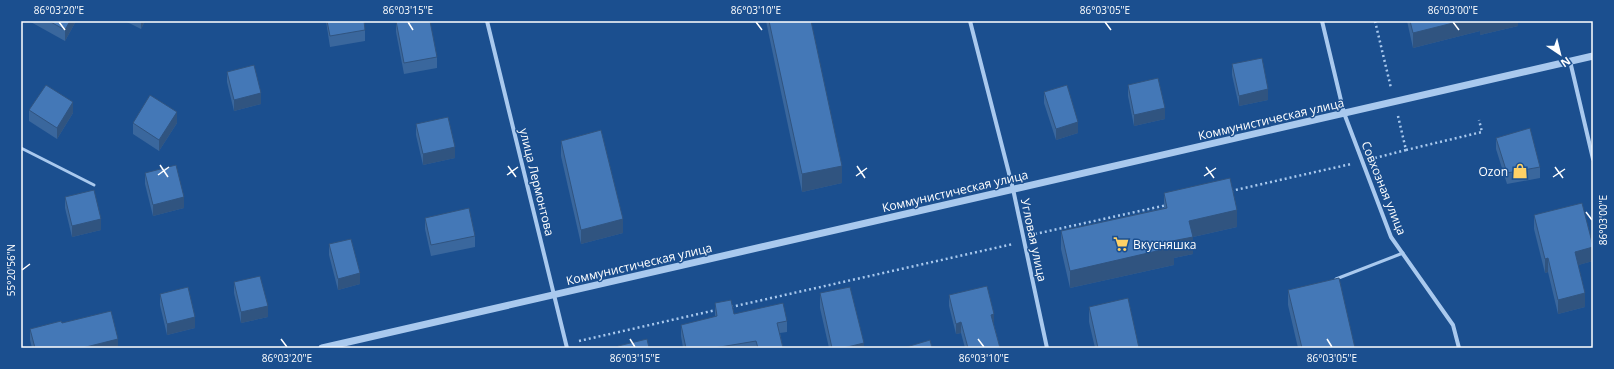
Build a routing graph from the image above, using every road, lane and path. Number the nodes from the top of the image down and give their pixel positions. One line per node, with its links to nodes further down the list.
1 (487, 21): 15 (street, улица Лермонтова)
2 (970, 21): 12 (street, Угловая улица)
3 (1322, 21): 6 (street, Совхозная улица)
4 (1593, 56): 5 (street, Коммунистическая улица)
5 (1570, 61): 6 (street, Коммунистическая улица); 10 (street)
6 (1344, 113): 12 (street, Коммунистическая улица); 13 (street, Совхозная улица)
7 (1479, 120): 9 (path)
8 (21, 148): 11 (lane)
9 (1406, 150)
10 (1593, 159)
11 (94, 186)
12 (1013, 189): 15 (street, Коммунистическая улица); 18 (street, Угловая улица)
13 (1403, 253): 14 (lane); 19 (street, Совхозная улица)
14 (1329, 282)
15 (555, 294): 16 (street, Коммунистическая улица); 17 (street, улица Лермонтова)
16 (322, 348)
17 (568, 348)
18 (1047, 348)
19 (1458, 348)

